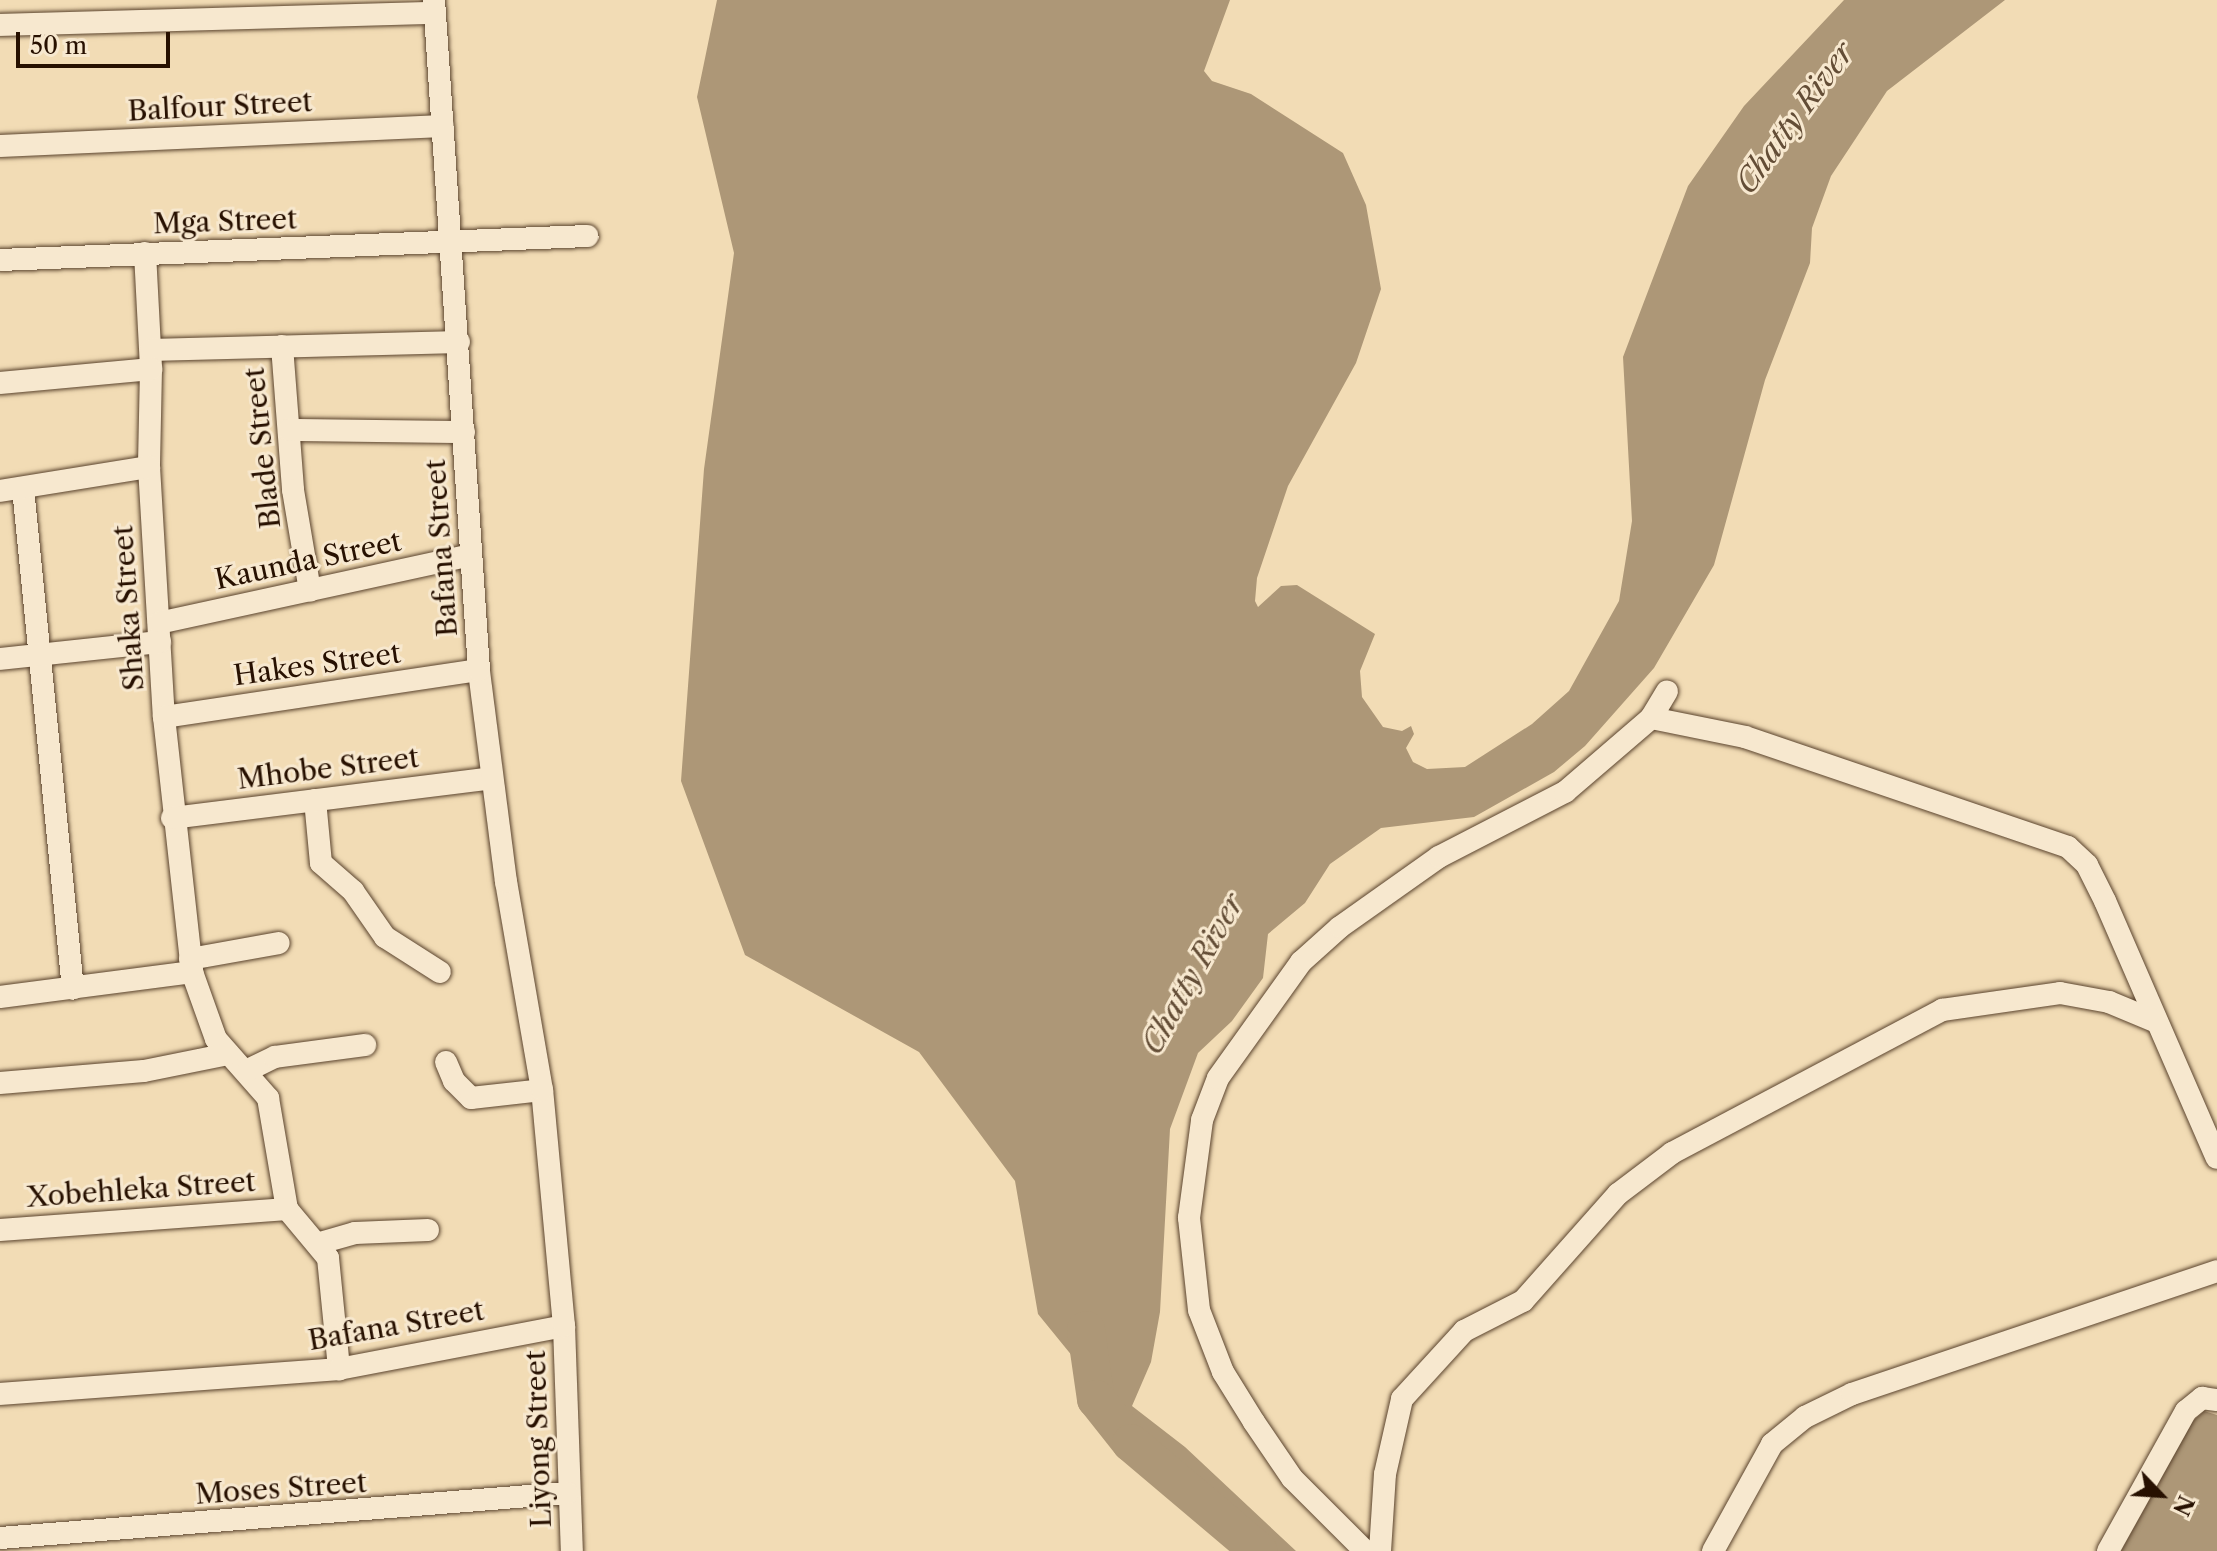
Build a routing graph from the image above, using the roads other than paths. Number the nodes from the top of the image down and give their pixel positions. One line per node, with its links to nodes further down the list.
1 (434, 6): 2 (street); 3 (street, Bafana Street)
2 (0, 25)
3 (443, 126): 4 (street, Balfour Street); 6 (street, Bafana Street)
4 (0, 146)
5 (588, 236): 6 (street, Mga Street)
6 (451, 245): 7 (street, Mga Street); 9 (street, Bafana Street)
7 (145, 253): 8 (street, Mga Street); 11 (street, Shaka Street)
8 (0, 260)
9 (459, 342): 10 (street); 14 (street, Bafana Street)
10 (282, 346): 11 (street); 13 (street, Blade Street)
11 (151, 360): 12 (street); 15 (street, Shaka Street)
12 (0, 383)
13 (289, 430): 14 (street); 19 (street, Blade Street)
14 (464, 432): 18 (street, Bafana Street)
15 (149, 467): 16 (street); 20 (street, Shaka Street)
16 (23, 488): 17 (street); 21 (street)
17 (0, 491)
18 (470, 555): 19 (street, Kaunda Street); 23 (street, Bafana Street)
19 (310, 591): 20 (street, Kaunda Street)
20 (160, 632): 21 (street, Kaunda Street); 25 (street, Shaka Street)
21 (37, 655): 22 (street, Kaunda Street); 33 (street)
22 (0, 659)
23 (479, 670): 25 (street, Hakes Street); 27 (street, Bafana Street)
24 (1667, 691): 26 (street)
25 (164, 717): 29 (street, Shaka Street)
26 (1651, 718): 35 (street); 55 (street)
27 (491, 778): 28 (street, Mhobe Street); 41 (street, Bafana Street)
28 (315, 800): 29 (street, Mhobe Street); 32 (street)
29 (172, 818): 31 (street, Shaka Street)
30 (279, 943): 31 (street)
31 (191, 966): 33 (street); 37 (street, Shaka Street)
32 (440, 972)
33 (73, 989): 34 (street)
34 (0, 997)
35 (2157, 1022): 42 (street); 56 (street)
36 (365, 1045): 39 (street)
37 (228, 1054): 39 (street, Shaka Street); 40 (street)
38 (446, 1062): 41 (street)
39 (248, 1070): 43 (street, Shaka Street)
40 (0, 1083)
41 (542, 1090): 48 (street, Bafana Street)
42 (2217, 1158)
43 (287, 1209): 44 (street, Xobehleka Street); 46 (street)
44 (0, 1230)
45 (428, 1230): 46 (street)
46 (320, 1243): 49 (street)
47 (2217, 1271): 57 (street)
48 (564, 1326): 49 (street, Bafana Street); 52 (street, Liyong Street)
49 (339, 1369): 50 (street, Bafana Street)
50 (0, 1394)
51 (2217, 1400): 58 (street)
52 (567, 1493): 53 (street, Moses Street); 54 (street, Liyong Street)
53 (0, 1538)
54 (572, 1551)
55 (1365, 1551)
56 (1380, 1551)
57 (1713, 1551)
58 (2108, 1551)

